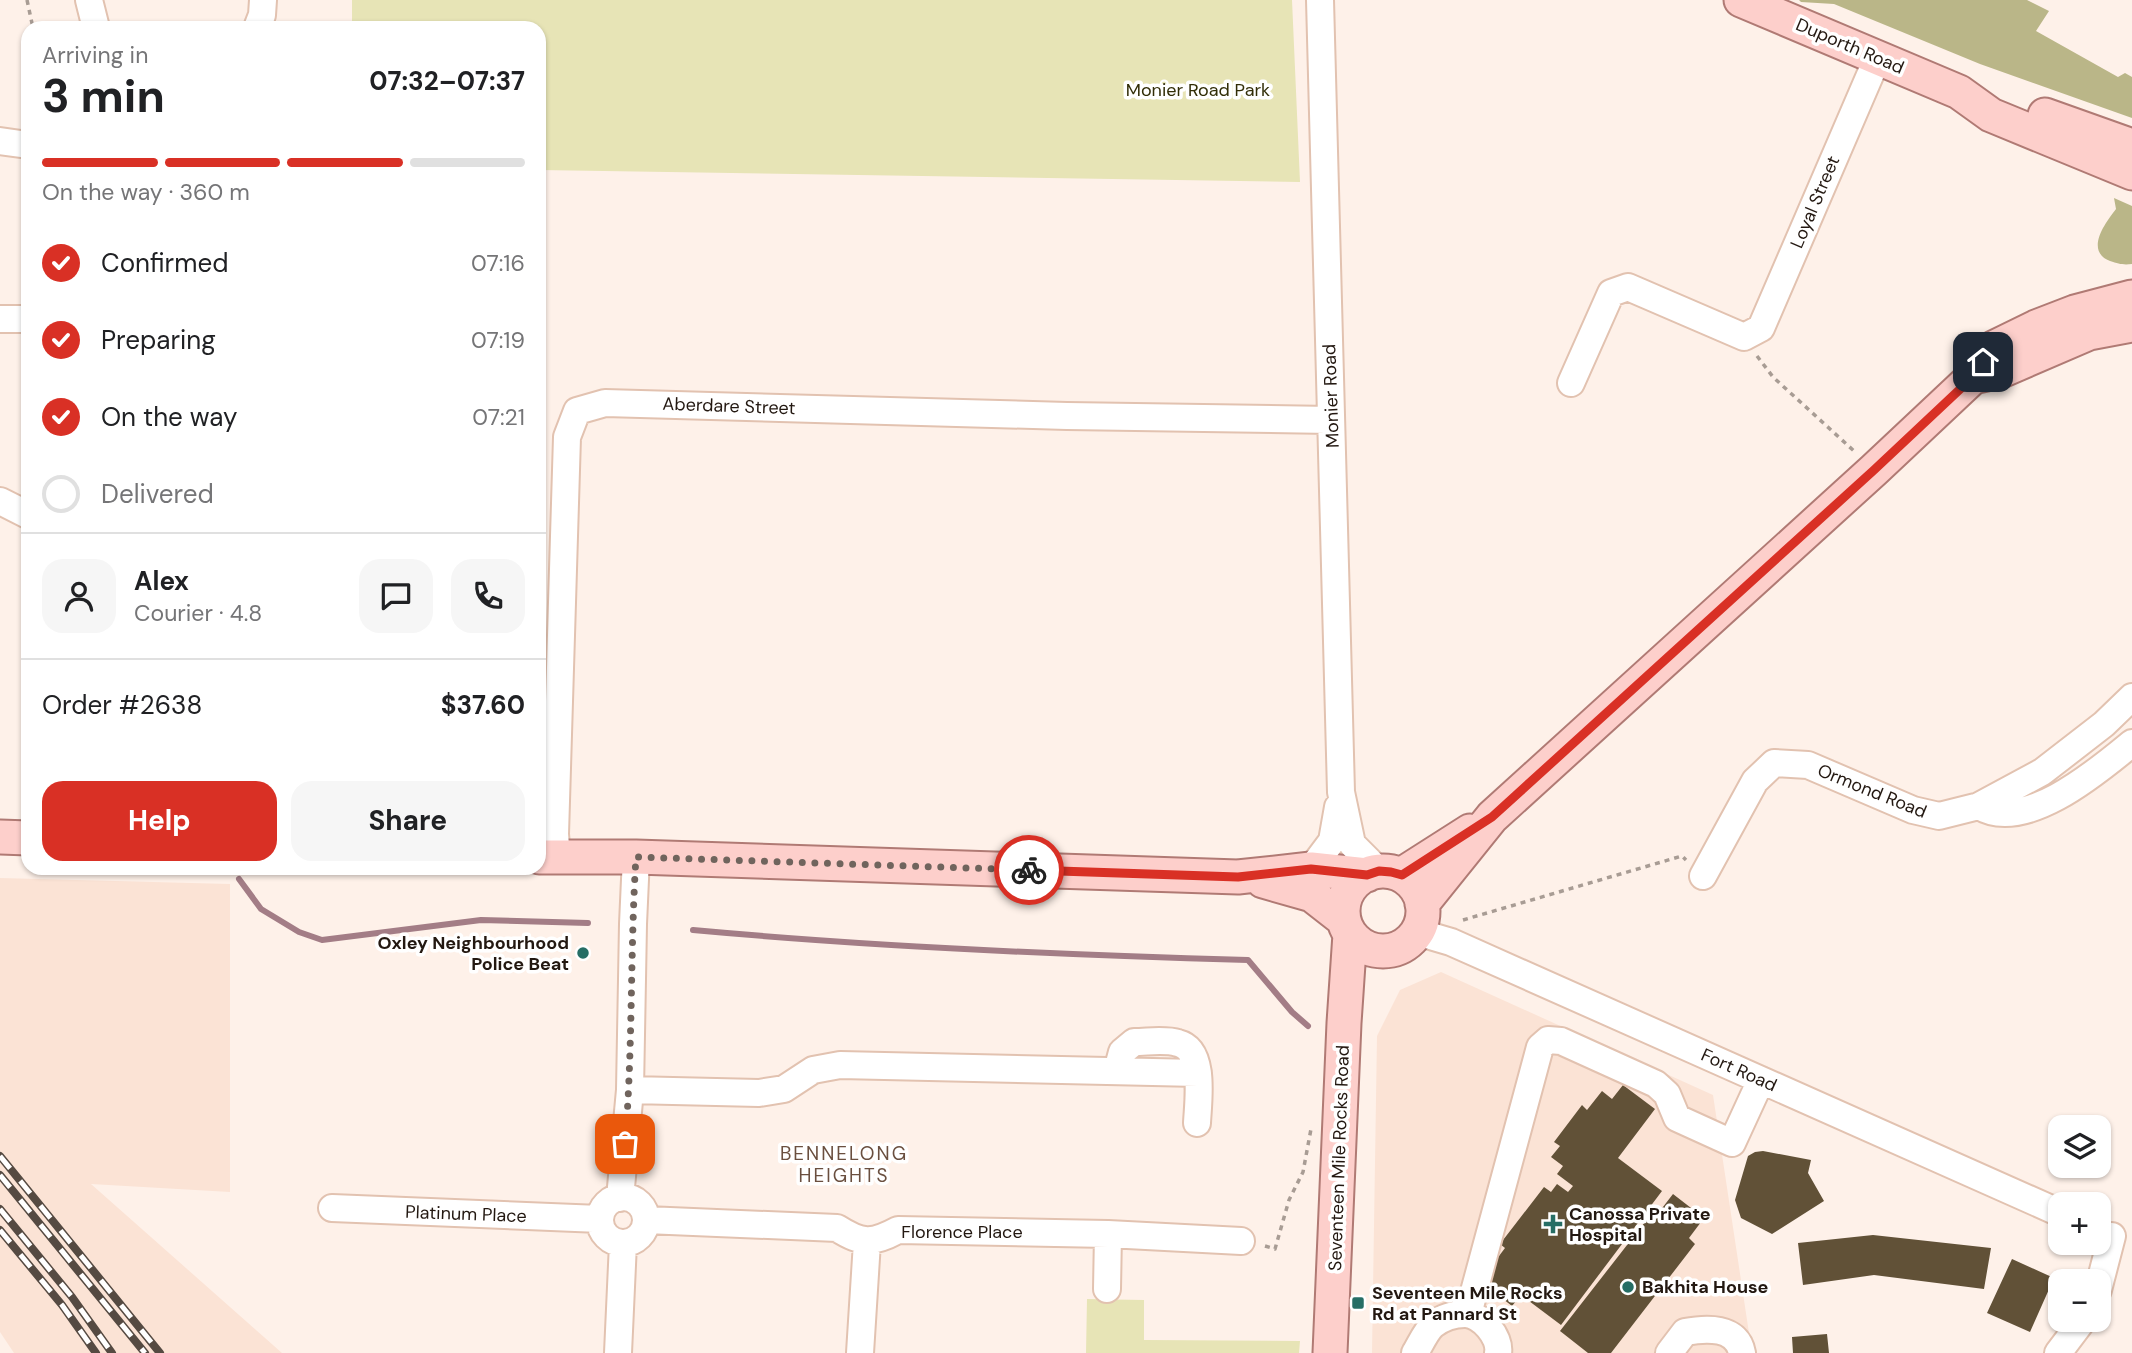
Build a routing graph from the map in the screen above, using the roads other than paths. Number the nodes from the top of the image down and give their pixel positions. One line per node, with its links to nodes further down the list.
1 (89, 0): 5 (street)
2 (262, 0): 6 (street)
3 (1320, 0): 19 (street, Monier Road)
4 (1741, 0): 7 (main road, Duporth Road)
5 (94, 21)
6 (260, 21)
7 (1877, 58): 8 (main road, Duporth Road); 18 (street, Loyal Street)
8 (1959, 92): 11 (main road, Duporth Road); 12 (main road, Duporth Road)
9 (0, 141): 10 (street)
10 (21, 144)
11 (2132, 146)
12 (2132, 173)
13 (2132, 297): 17 (main road)
14 (0, 318): 15 (street)
15 (21, 319)
16 (2132, 325): 17 (main road)
17 (1973, 377): 26 (main road)
18 (1571, 383)
19 (1331, 420): 24 (street, Monier Road); 30 (street, Aberdare Street)
20 (0, 501): 21 (street)
21 (21, 512)
22 (2132, 697): 25 (street, Ormond Road)
23 (2132, 743): 25 (street, Ormond Road)
24 (1341, 792): 31 (street, Monier Road); 32 (street, Monier Road)
25 (1979, 806): 33 (street, Ormond Road)
26 (1492, 817): 32 (main road); 35 (main road)
27 (0, 837): 28 (main road)
28 (21, 838)
29 (636, 857): 30 (main road); 34 (main road); 38 (street)
30 (548, 858)
31 (1311, 869): 32 (main road); 34 (main road)
32 (1382, 874): 35 (main road); 36 (main road)
33 (1703, 876)
34 (1238, 877): 36 (main road)
35 (1420, 918): 36 (main road); 37 (street, Fort Road)
36 (1357, 935): 52 (main road, Seventeen Mile Rocks Road)
37 (1761, 1080): 42 (street, Fort Road); 53 (street)
38 (629, 1090): 39 (street); 40 (street)
39 (1197, 1123)
40 (620, 1198): 43 (street); 44 (street)
41 (332, 1208): 43 (street, Platinum Place)
42 (2048, 1208)
43 (600, 1219): 49 (street)
44 (646, 1220): 48 (street); 49 (street)
45 (1108, 1234): 47 (street, Florence Place); 48 (street, Florence Place); 51 (street)
46 (2114, 1237): 50 (street)
47 (1241, 1241)
48 (867, 1242): 56 (street)
49 (622, 1243): 55 (street)
50 (2104, 1269)
51 (1107, 1289)
52 (1334, 1292): 57 (main road, Seventeen Mile Rocks Road); 58 (main road, Seventeen Mile Rocks Road)
53 (1468, 1314): 59 (street); 60 (street)
54 (2074, 1332): 63 (street)
55 (618, 1353)
56 (860, 1353)
57 (1330, 1353)
58 (1341, 1353)
59 (1415, 1353)
60 (1498, 1353)
61 (1669, 1353): 62 (street)
62 (1742, 1353)
63 (2058, 1353)

